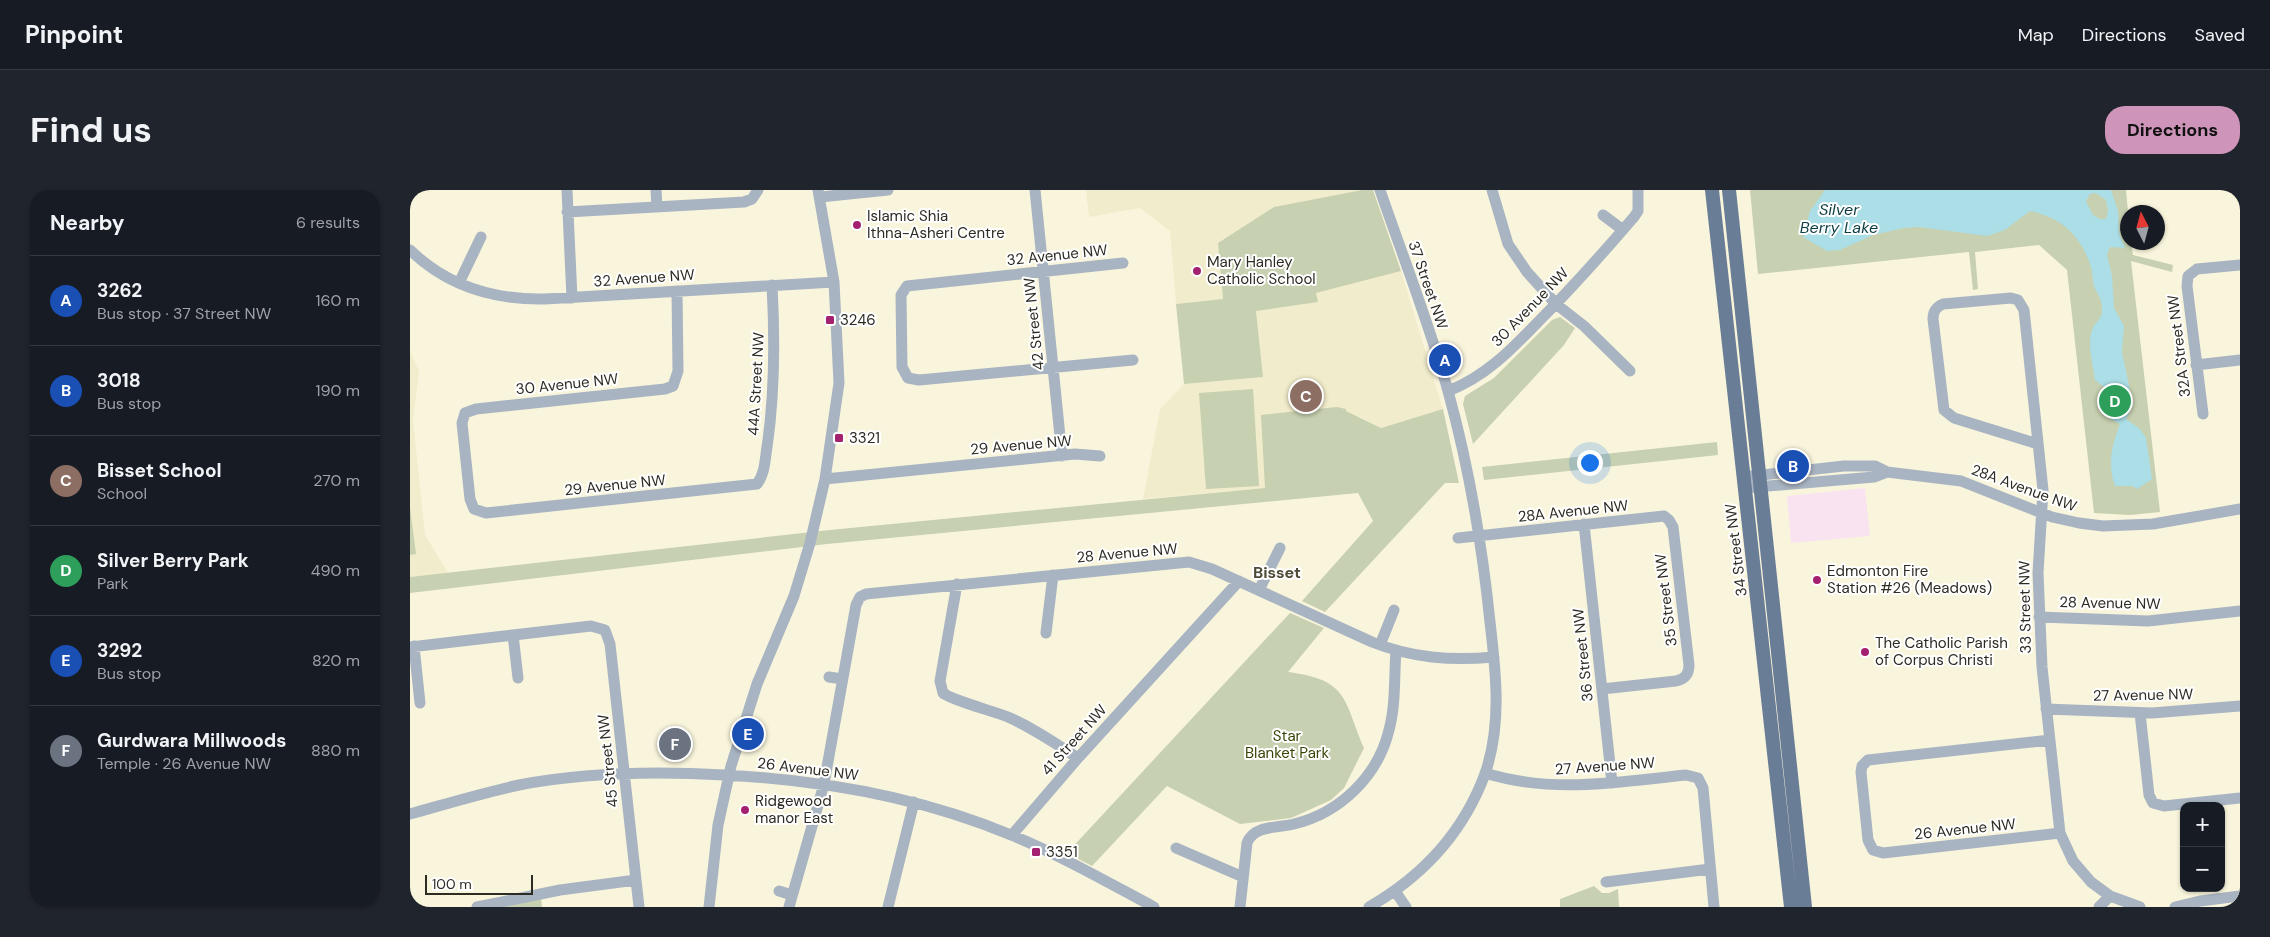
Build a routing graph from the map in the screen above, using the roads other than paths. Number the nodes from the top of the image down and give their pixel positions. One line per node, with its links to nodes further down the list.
1 (567, 190): 13 (street)
2 (656, 190): 12 (street)
3 (758, 190): 12 (street)
4 (883, 190): 11 (street)
5 (1035, 190): 20 (street, 42 Street NW)
6 (1380, 190): 32 (street, 37 Street NW)
7 (1492, 190): 26 (street)
8 (1638, 190): 15 (street, 30 Avenue NW)
9 (1712, 190): 40 (main road, 34 Street NW)
10 (1730, 190): 38 (main road, 34 Street NW)
11 (819, 194): 21 (street)
12 (657, 207): 13 (street)
13 (567, 212): 25 (street)
14 (1603, 214): 15 (street)
15 (1623, 230): 26 (street, 30 Avenue NW)
16 (481, 237): 22 (street)
17 (410, 250): 22 (street, 32 Avenue NW)
18 (1123, 263): 20 (street, 32 Avenue NW)
19 (2240, 265): 29 (street, 32A Street NW)
20 (1043, 272): 30 (street, 42 Street NW); 30 (street, 32 Avenue NW)
21 (834, 282): 23 (street, 32 Avenue NW); 37 (street)
22 (458, 283): 25 (street, 32 Avenue NW)
23 (772, 285): 24 (street, 32 Avenue NW); 39 (street, 44A Street NW)
24 (677, 291): 25 (street, 32 Avenue NW); 41 (street, 30 Avenue NW)
25 (572, 298)
26 (1556, 304): 31 (street); 32 (street, 30 Avenue NW)
27 (1133, 360): 30 (street)
28 (2240, 360): 29 (street)
29 (2196, 365): 33 (street, 32A Street NW)
30 (1053, 367): 35 (street, 42 Street NW)
31 (1630, 371)
32 (1448, 391): 46 (street, 37 Street NW)
33 (2203, 414)
34 (2038, 444): 34 (street, 33 Street NW); 43 (street, 33 Street NW)
35 (1062, 456): 36 (street, 29 Avenue NW); 37 (street, 29 Avenue NW)
36 (1100, 456)
37 (825, 479): 74 (street)
38 (1761, 481): 40 (street, 28A Avenue NW); 43 (street, 28A Avenue NW); 103 (main road, 34 Street NW)
39 (758, 482): 41 (street, 29 Avenue NW)
40 (1744, 483): 102 (main road, 34 Street NW)
41 (474, 509)
42 (2240, 509): 43 (street, 28A Avenue NW)
43 (2040, 513): 55 (street, 33 Street NW)
44 (1670, 520): 45 (street, 28A Avenue NW); 65 (street, 35 Street NW)
45 (1584, 524): 46 (street, 28A Avenue NW); 65 (street, 36 Street NW)
46 (1480, 536): 47 (street); 61 (street, 37 Street NW)
47 (1458, 538)
48 (1280, 548): 52 (street)
49 (1053, 575): 50 (street, 28 Avenue NW); 51 (street, 28 Avenue NW); 56 (street)
50 (1239, 581): 52 (street, 28 Avenue NW); 71 (street, 41 Street NW)
51 (957, 584): 64 (street, 28 Avenue NW); 71 (street)
52 (1259, 590): 58 (street, 28 Avenue NW)
53 (1394, 610): 58 (street)
54 (2240, 611): 55 (street, 28 Avenue NW)
55 (2039, 617): 68 (street, 33 Street NW)
56 (1046, 633)
57 (513, 635): 59 (street); 63 (street); 72 (street, 45 Street NW)
58 (1380, 645): 60 (street, 28 Avenue NW)
59 (412, 647): 66 (street)
60 (1396, 650): 61 (street, 28 Avenue NW); 84 (street)
61 (1494, 657): 73 (street, 37 Street NW)
62 (829, 677): 64 (street)
63 (518, 678)
64 (842, 679): 76 (street)
65 (1602, 690): 75 (street, 36 Street NW)
66 (420, 703)
67 (2240, 706): 69 (street, 27 Avenue NW)
68 (2046, 709): 69 (street, 27 Avenue NW); 70 (street, 33 Street NW)
69 (2140, 713): 77 (street)
70 (2050, 740): 80 (street, 33 Street NW); 80 (street, 26 Avenue NW)
71 (1078, 758): 81 (street, 41 Street NW)
72 (625, 773): 74 (street, 26 Avenue NW); 79 (street, 26 Avenue NW); 86 (street, 45 Street NW)
73 (1485, 773): 75 (street, 27 Avenue NW); 87 (street, 37 Street NW)
74 (729, 775): 76 (street, 26 Avenue NW); 94 (street)
75 (1612, 782): 83 (street, 27 Avenue NW)
76 (824, 784): 78 (street, 26 Avenue NW); 89 (street)
77 (2240, 798)
78 (914, 802): 81 (street, 26 Avenue NW); 96 (street)
79 (410, 814)
80 (2060, 833): 90 (street, 33 Street NW)
81 (1012, 835): 97 (street, 26 Avenue NW)
82 (1176, 848): 84 (street)
83 (1710, 869): 85 (street); 101 (street)
84 (1243, 877): 98 (street)
85 (1606, 882)
86 (641, 887): 92 (street); 93 (street, 45 Street NW)
87 (1396, 891): 99 (street); 100 (street)
88 (779, 892): 89 (street)
89 (792, 895): 95 (street)
90 (2110, 896): 104 (street); 105 (street, 33 Street NW)
91 (2240, 896): 106 (street)
92 (477, 907)
93 (639, 907)
94 (709, 907)
95 (789, 907)
96 (888, 907)
97 (1154, 907)
98 (1240, 907)
99 (1369, 907)
100 (1406, 907)
101 (1714, 907)
102 (1791, 907)
103 (1805, 907)
104 (2099, 907)
105 (2140, 907)
106 (2175, 907)

